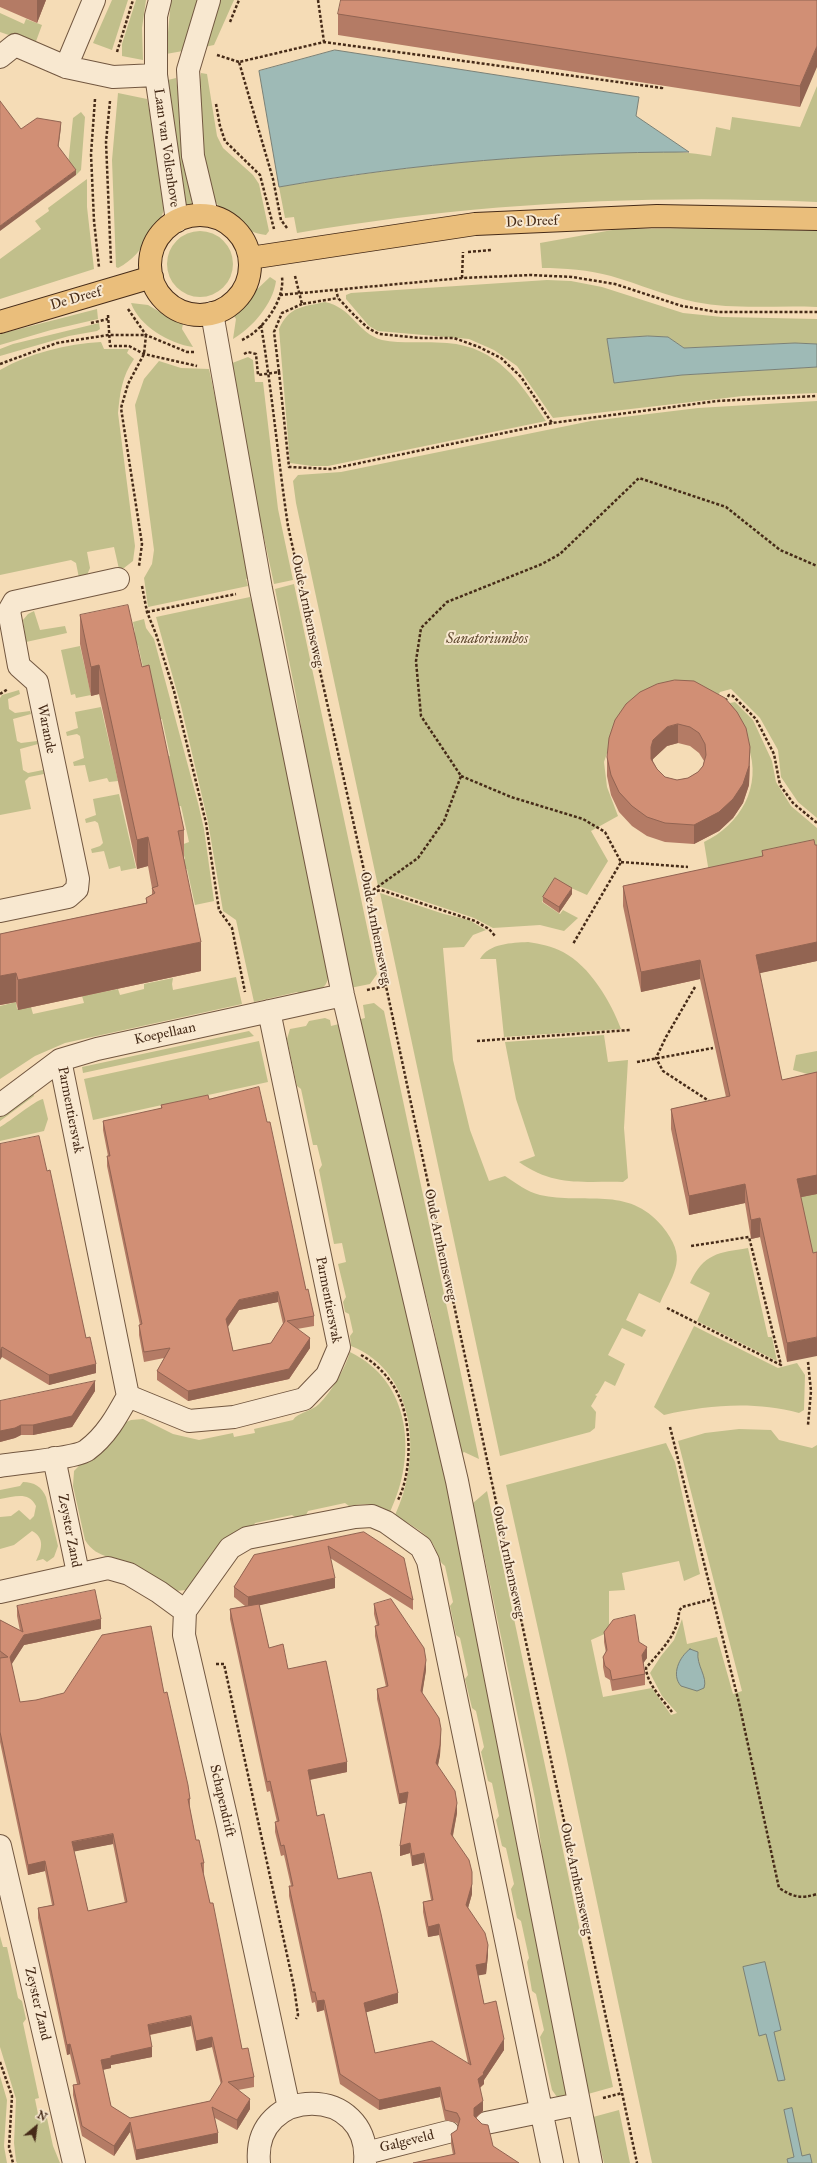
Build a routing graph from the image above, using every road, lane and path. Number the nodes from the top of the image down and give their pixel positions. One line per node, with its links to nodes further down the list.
1 (94, 0): 8 (street)
2 (133, 0): 9 (path)
3 (160, 0): 10 (street, Laan van Vollenhove)
4 (209, 0): 13 (street, Laan van Vollenhove)
5 (318, 0): 6 (path)
6 (324, 42): 11 (path); 16 (path)
7 (0, 57): 8 (street, Laan van Vollenhove)
8 (66, 67): 9 (street, Laan van Vollenhove)
9 (109, 71): 10 (street, Laan van Vollenhove); 23 (path); 23 (path)
10 (156, 75): 15 (street, Laan van Vollenhove)
11 (662, 85)
12 (215, 96): 18 (path)
13 (207, 215): 15 (main road); 19 (main road)
14 (817, 219): 18 (main road, De Dreef)
15 (177, 220): 21 (main road)
16 (288, 229)
17 (463, 252): 22 (path)
18 (279, 254): 19 (main road, De Dreef)
19 (250, 258): 29 (main road)
20 (295, 276): 25 (path)
21 (152, 277): 23 (main road, De Dreef); 29 (main road)
22 (462, 278): 24 (path); 28 (path)
23 (109, 289): 30 (path); 31 (main road, De Dreef)
24 (336, 289): 25 (path); 27 (path)
25 (299, 293): 26 (path); 27 (path)
26 (280, 294)
27 (338, 298): 36 (path)
28 (817, 312)
29 (212, 313): 41 (street)
30 (108, 319)
31 (0, 322)
32 (261, 325): 48 (path, Oude Arnhemseweg)
33 (0, 364): 38 (path)
34 (278, 372): 36 (path)
35 (817, 396): 36 (path)
36 (552, 423)
37 (817, 566): 44 (path)
38 (140, 571)
39 (118, 579): 49 (street, Warande)
40 (142, 585): 42 (path)
41 (261, 589): 42 (path); 53 (street)
42 (147, 612): 54 (path)
43 (722, 704): 45 (path)
44 (461, 776): 46 (path); 48 (path)
45 (817, 823)
46 (621, 862): 47 (path); 51 (path)
47 (688, 867)
48 (369, 893): 50 (path); 92 (path, Oude Arnhemseweg)
49 (0, 911)
50 (495, 936)
51 (572, 944)
52 (695, 987): 58 (path)
53 (343, 995): 54 (street, Koepellaan); 81 (street)
54 (259, 1013): 59 (street, Koepellaan); 65 (street, Parmentiersvak)
55 (630, 1030): 56 (path)
56 (477, 1041)
57 (713, 1048): 58 (path)
58 (656, 1058): 60 (path); 62 (path)
59 (60, 1060): 61 (street, Koepellaan); 67 (street, Parmentiersvak)
60 (637, 1062)
61 (0, 1105)
62 (716, 1105)
63 (691, 1246): 64 (path)
64 (667, 1308)
65 (339, 1345): 67 (street, Parmentiersvak); 72 (path)
66 (808, 1362): 68 (path)
67 (128, 1396): 70 (street)
68 (808, 1425)
69 (670, 1427): 75 (path)
70 (54, 1458): 71 (street); 73 (street, Zeyster Zand)
71 (0, 1466)
72 (386, 1522): 76 (street); 83 (street)
73 (78, 1573): 74 (street, Zeyster Zand); 76 (street)
74 (0, 1592)
75 (713, 1599): 77 (path); 79 (path)
76 (185, 1611): 82 (street, Schapendrift)
77 (672, 1712)
78 (0, 1846): 88 (street, Zeyster Zand)
79 (817, 1894)
80 (0, 2062): 87 (path)
81 (579, 2104): 83 (street); 91 (street)
82 (288, 2108): 86 (street); 89 (street)
83 (540, 2112): 84 (street); 90 (street)
84 (486, 2124)
85 (448, 2132): 86 (street, Galgeveld)
86 (365, 2158)
87 (13, 2163)
88 (74, 2163)
89 (259, 2163)
90 (552, 2163)
91 (591, 2163)
92 (637, 2163)

